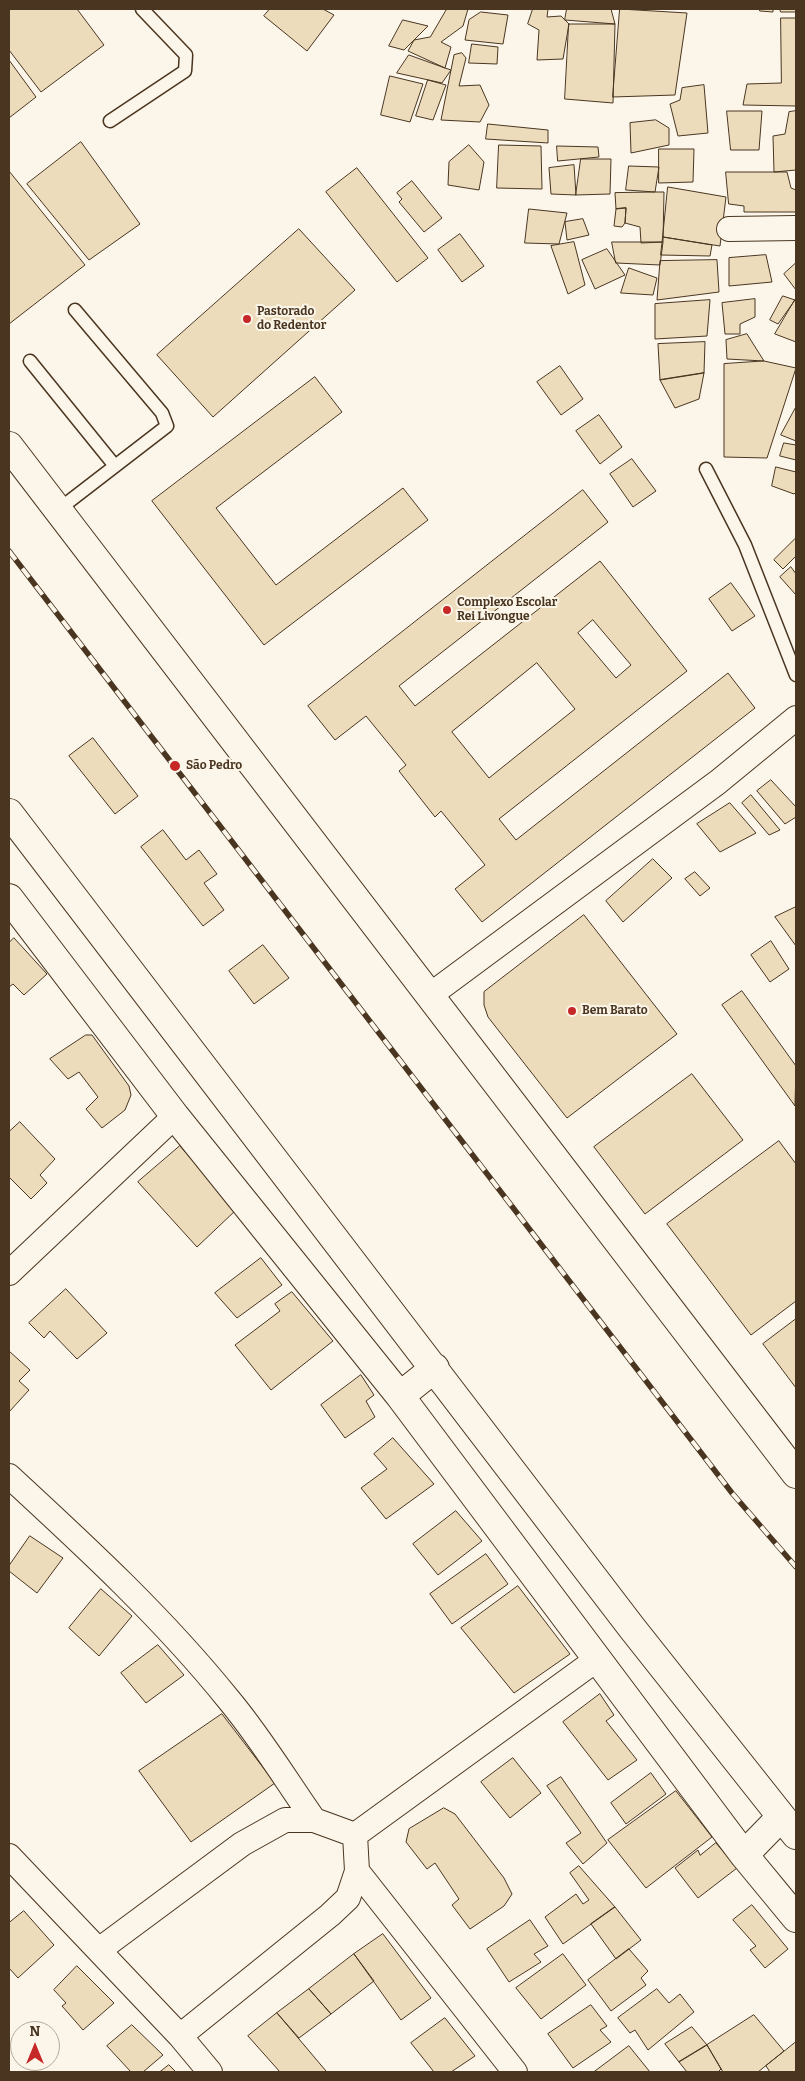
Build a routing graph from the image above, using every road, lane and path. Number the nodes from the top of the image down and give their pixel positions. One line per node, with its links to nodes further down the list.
1 (142, 9): 2 (lane)
2 (110, 121)
3 (796, 228): 4 (street)
4 (729, 230)
5 (75, 310): 8 (lane)
6 (30, 361): 8 (lane)
7 (9, 446): 10 (main road)
8 (115, 466): 10 (lane)
9 (706, 468): 11 (lane)
10 (58, 510): 15 (main road)
11 (796, 675)
12 (796, 718): 15 (street)
13 (9, 813): 18 (main road)
14 (9, 898): 16 (main road)
15 (429, 996): 20 (main road)
16 (175, 1116): 17 (street); 19 (main road)
17 (9, 1273)
18 (435, 1368): 19 (main road); 24 (main road)
19 (400, 1396): 22 (main road)
20 (796, 1474)
21 (9, 1476): 23 (street)
22 (596, 1660): 25 (street); 26 (main road)
23 (314, 1820): 25 (street); 30 (street)
24 (789, 1826): 26 (main road)
25 (355, 1835): 28 (street)
26 (744, 1855): 29 (main road)
27 (9, 1856): 30 (street)
28 (357, 1871): 31 (street); 33 (street)
29 (796, 1918)
30 (98, 1950): 31 (street)
31 (180, 2036): 32 (street)
32 (210, 2072)
33 (515, 2072)

